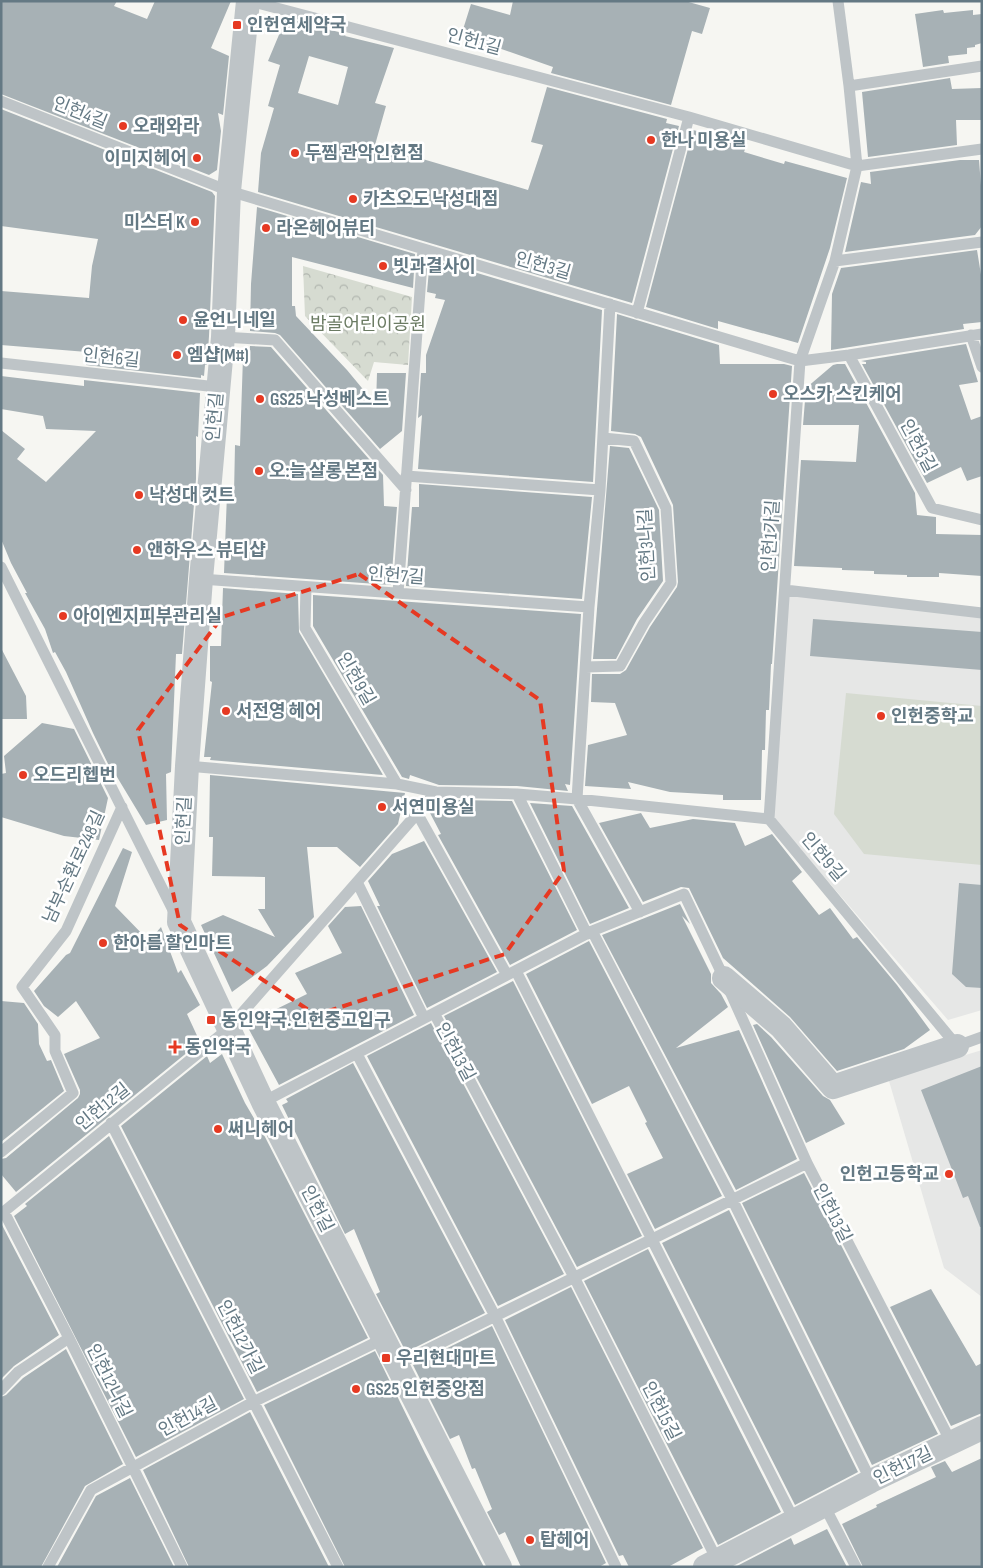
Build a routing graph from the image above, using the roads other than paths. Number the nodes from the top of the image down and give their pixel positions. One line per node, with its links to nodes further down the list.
1 (249, 1): 6 (lane, 인헌1길); 9 (street, 인헌길)
2 (838, 1): 4 (lane)
3 (982, 66): 4 (lane)
4 (849, 86): 8 (lane)
5 (1, 101): 9 (lane, 인헌4길)
6 (689, 118): 8 (lane, 인헌1길); 14 (lane)
7 (982, 148): 8 (lane, 인헌1길)
8 (857, 166): 12 (lane, 인헌1가길)
9 (229, 191): 11 (lane, 인헌3길); 16 (street, 인헌길)
10 (982, 242): 12 (lane)
11 (423, 249): 13 (lane, 인헌3길); 23 (lane)
12 (835, 261): 18 (lane, 인헌1가길)
13 (610, 304): 14 (lane, 인헌3길); 22 (lane)
14 (637, 313): 18 (lane, 인헌3길)
15 (976, 334): 17 (lane, 인헌3길); 20 (lane, 인헌3길)
16 (222, 337): 21 (street, 인헌길); 24 (lane)
17 (849, 355): 18 (lane, 인헌3길); 26 (lane, 인헌3길)
18 (800, 361): 30 (lane, 인헌1가길)
19 (1, 364): 21 (lane, 인헌6길)
20 (982, 367)
21 (217, 387): 28 (street, 인헌길)
22 (603, 438): 25 (lane); 34 (lane, 인헌3나길)
23 (406, 476): 24 (lane); 25 (lane)
24 (406, 490): 31 (lane)
25 (600, 490): 32 (lane)
26 (982, 520)
27 (1, 567): 40 (lane, 남부순환로248길)
28 (201, 579): 29 (lane, 인헌7길); 35 (street, 인헌길)
29 (306, 587): 31 (lane, 인헌7길); 36 (lane, 인헌9길)
30 (785, 590): 33 (lane); 42 (lane, 인헌1가길)
31 (398, 593): 32 (lane, 인헌7길)
32 (589, 607): 34 (lane)
33 (982, 613)
34 (586, 667): 39 (lane)
35 (187, 766): 36 (lane); 45 (street, 인헌길)
36 (397, 784): 37 (lane)
37 (436, 792): 38 (lane); 41 (lane, 인헌12길)
38 (517, 794): 39 (lane); 46 (lane)
39 (578, 799): 42 (lane); 44 (lane)
40 (122, 807): 45 (lane, 남부순환로248길); 56 (lane, 남부순환로248길)
41 (417, 813): 43 (lane, 인헌12길); 47 (lane)
42 (769, 819): 52 (lane, 인헌9길)
43 (358, 882): 49 (lane); 50 (lane, 인헌12길)
44 (640, 912): 46 (lane, 인헌13길); 48 (lane, 인헌13길)
45 (179, 922): 50 (street, 인헌길)
46 (589, 933): 47 (lane, 인헌13길); 58 (lane)
47 (511, 973): 49 (lane, 인헌13길); 60 (lane)
48 (724, 978): 52 (street, 인헌13길); 57 (lane, 인헌13길)
49 (429, 1016): 53 (lane, 인헌13길); 61 (lane, 인헌13길)
50 (228, 1029): 54 (street, 인헌길); 55 (lane, 인헌12길)
51 (982, 1037): 52 (lane)
52 (956, 1046)
53 (357, 1054): 54 (lane, 인헌13길); 62 (lane)
54 (263, 1102): 64 (street, 인헌길)
55 (111, 1123): 59 (lane, 인헌12길); 67 (lane, 인헌12가길)
56 (1, 1152)
57 (807, 1163): 58 (lane); 69 (lane, 인헌13길)
58 (732, 1200): 60 (lane); 71 (lane)
59 (3, 1213): 63 (lane, 인헌12나길)
60 (652, 1239): 61 (lane); 73 (lane)
61 (574, 1277): 62 (lane); 74 (lane, 인헌15길)
62 (495, 1316): 65 (lane); 79 (lane)
63 (69, 1338): 66 (lane); 70 (lane, 인헌12나길)
64 (383, 1339): 65 (street, 인헌길); 67 (lane, 인헌14길)
65 (396, 1365): 78 (street, 인헌길)
66 (1, 1390)
67 (253, 1402): 70 (lane, 인헌14길); 77 (lane, 인헌12가길)
68 (982, 1428): 69 (street, 인헌17길)
69 (951, 1442): 71 (street, 인헌17길)
70 (132, 1466): 75 (lane, 인헌14길); 76 (lane, 인헌12나길)
71 (871, 1481): 72 (street, 인헌17길)
72 (824, 1505): 73 (street, 인헌17길); 80 (lane)
73 (794, 1520): 74 (street, 인헌17길)
74 (711, 1563)
75 (48, 1567)
76 (182, 1567)
77 (338, 1567)
78 (500, 1567)
79 (616, 1567)
80 (856, 1567)

